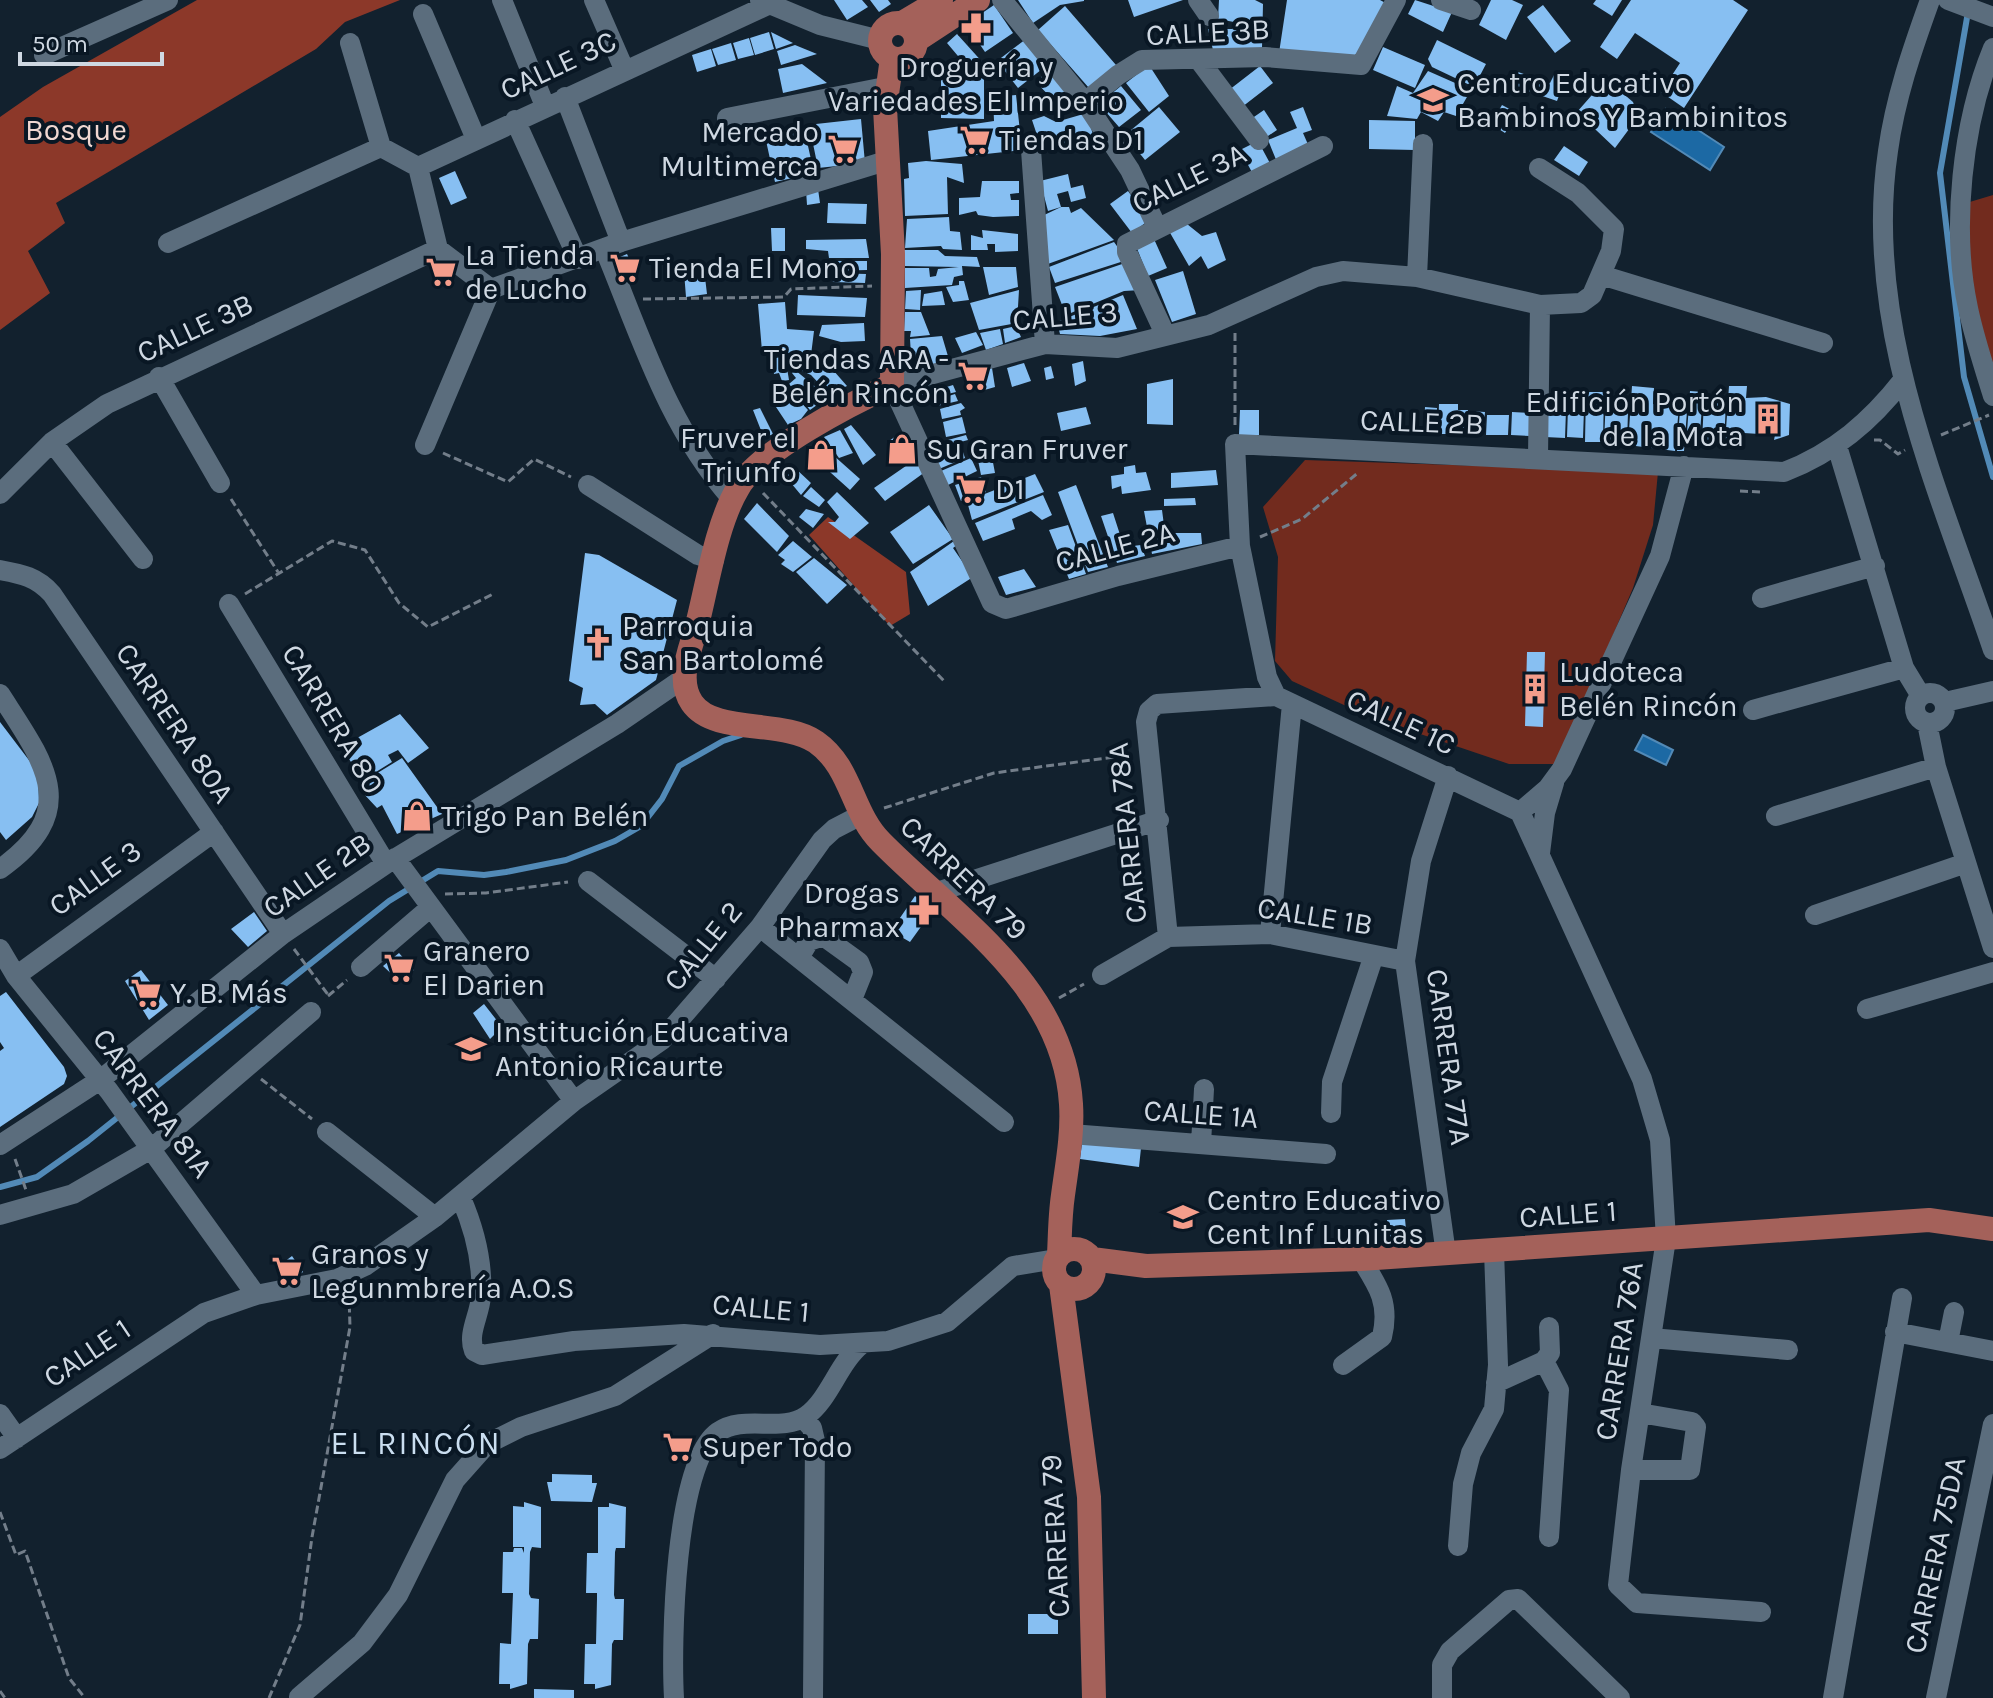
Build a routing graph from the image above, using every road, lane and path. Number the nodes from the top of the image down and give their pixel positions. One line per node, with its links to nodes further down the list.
1 (168, 0): 19 (street)
2 (502, 0): 25 (street)
3 (594, 0): 21 (street)
4 (941, 0): 15 (main road)
5 (978, 0): 15 (main road)
6 (1002, 0): 24 (street)
7 (1441, 0): 12 (street)
8 (1930, 0): 53 (street)
9 (1948, 0): 14 (street)
10 (765, 1): 18 (street); 21 (street, CALLE 3C)
11 (1391, 2): 20 (street, CALLE 3B)
12 (1471, 10)
13 (423, 14): 28 (street)
14 (1988, 15)
15 (909, 32): 18 (main road); 18 (main road)
16 (350, 43): 32 (street)
17 (1993, 48): 55 (street)
18 (886, 49): 22 (main road)
19 (44, 55)
20 (1199, 60): 24 (street, CALLE 3B); 29 (street)
21 (624, 69): 23 (street, CALLE 3C)
22 (885, 87): 26 (street); 34 (main road)
23 (565, 97): 25 (street, CALLE 3C); 39 (street)
24 (1085, 102): 37 (street)
25 (545, 106): 27 (street, CALLE 3C)
26 (727, 118)
27 (515, 120): 28 (street, CALLE 3C); 41 (street)
28 (476, 139): 35 (street, CALLE 3C)
29 (1259, 140)
30 (1423, 144): 43 (street)
31 (1323, 146): 37 (street, CALLE 3A)
32 (381, 147): 35 (street); 38 (street)
33 (1031, 150): 51 (street)
34 (889, 160): 39 (street); 54 (main road)
35 (418, 167): 40 (street)
36 (1539, 168): 42 (street)
37 (1157, 227): 49 (street, CALLE 3A)
38 (168, 243)
39 (613, 246): 41 (street); 46 (street)
40 (438, 249): 45 (street); 52 (street, CALLE 3B)
41 (578, 259): 45 (street)
42 (1601, 275): 47 (street, CALLE 3); 50 (street)
43 (1417, 277): 47 (street, CALLE 3); 48 (street, CALLE 3)
44 (876, 286): 46 (path)
45 (491, 289): 62 (street)
46 (625, 299): 70 (street)
47 (1540, 305): 64 (street)
48 (1235, 313): 49 (street, CALLE 3); 61 (path)
49 (1165, 334): 51 (street, CALLE 3)
50 (1823, 343)
51 (1045, 344): 54 (street, CALLE 3)
52 (159, 377): 60 (street, CALLE 3B); 67 (street)
53 (1903, 380): 56 (street, CALLE 2B); 57 (street)
54 (892, 385): 66 (main road, CALLE 3); 71 (street, CALLE 2A)
55 (1993, 396)
56 (1877, 413): 57 (street); 63 (street, CALLE 2B)
57 (1914, 413): 80 (street)
58 (1993, 414): 59 (path)
59 (1928, 440)
60 (52, 442): 69 (street, CALLE 3B); 72 (street)
61 (1235, 444): 64 (street, CALLE 2B); 71 (street)
62 (425, 445): 68 (path)
63 (1837, 446): 65 (street, CALLE 2B); 74 (street)
64 (1538, 457): 65 (street, CALLE 2B)
65 (1684, 466): 94 (street)
66 (746, 476): 70 (main road, CALLE 3); 83 (path)
67 (220, 483): 76 (path)
68 (588, 485): 73 (street)
69 (0, 494)
70 (732, 499): 73 (main road, CALLE 3)
71 (1240, 546): 85 (street)
72 (143, 559)
73 (714, 560): 82 (main road, CALLE 3)
74 (1875, 566): 78 (street); 81 (street)
75 (0, 570): 99 (street, CARRERA 80A)
76 (278, 572): 77 (path); 79 (path)
77 (495, 593)
78 (1762, 598)
79 (229, 604): 102 (street, CARRERA 80)
80 (1993, 650)
81 (1904, 668): 87 (street); 89 (street)
82 (684, 678): 95 (main road, CARRERA 79); 102 (street, CALLE 2B)
83 (944, 681)
84 (1993, 691): 88 (street)
85 (1278, 692): 93 (street, CALLE 1C); 98 (street, CARRERA 78A); 110 (street)
86 (0, 694): 103 (street)
87 (1921, 696): 88 (street); 90 (street)
88 (1945, 702): 90 (street)
89 (1753, 710)
90 (1927, 723): 92 (street)
91 (1122, 756): 95 (path)
92 (1936, 767): 97 (street); 101 (street)
93 (1448, 776): 96 (street, CALLE 1C); 117 (street, CARRERA 77A)
94 (1555, 779): 96 (street); 100 (street)
95 (872, 812): 105 (main road, CARRERA 79); 108 (street, CALLE 2)
96 (1520, 812): 100 (street, CARRERA 76A)
97 (1776, 816)
98 (1159, 820): 105 (street); 111 (street, CARRERA 78A)
99 (214, 832): 109 (street, CARRERA 80A); 121 (street, CALLE 3)
100 (1540, 855): 146 (street, CARRERA 76A)
101 (1966, 863): 107 (street); 112 (street)
102 (396, 865): 106 (street, CARRERA 80); 109 (street, CALLE 2B)
103 (0, 869)
104 (588, 881): 106 (path); 122 (street)
105 (937, 892): 125 (main road, CARRERA 79)
106 (429, 897): 118 (street); 131 (street, CARRERA 80)
107 (1815, 915)
108 (760, 927): 116 (street); 122 (street, CALLE 2)
109 (283, 934): 129 (street, CALLE 2B)
110 (1270, 934): 111 (street, CALLE 1B); 115 (street, CALLE 1B)
111 (1168, 937): 120 (street)
112 (1993, 948)
113 (0, 949): 121 (street, CARRERA 81A)
114 (298, 955): 123 (path)
115 (1374, 955): 117 (street, CALLE 1B); 132 (street)
116 (800, 956): 124 (street); 124 (street)
117 (1405, 961): 148 (street, CARRERA 77A)
118 (361, 967): 123 (path)
119 (1993, 972): 126 (street)
120 (1102, 975): 125 (path)
121 (16, 976): 129 (street, CARRERA 81A)
122 (716, 979): 131 (street, CALLE 2)
123 (329, 996): 127 (path)
124 (853, 997): 133 (street)
125 (1039, 1008): 135 (main road, CARRERA 79)
126 (1867, 1009)
127 (311, 1012): 128 (street)
128 (247, 1068): 134 (path); 138 (street)
129 (100, 1080): 137 (street, CALLE 2B); 138 (street, CARRERA 81A)
130 (1204, 1089): 136 (street)
131 (574, 1101): 142 (street, CALLE 2)
132 (1331, 1113)
133 (1004, 1122)
134 (327, 1132): 144 (street)
135 (1071, 1134): 136 (street, CALLE 1A); 150 (main road, CARRERA 79)
136 (1201, 1144): 139 (street, CALLE 1A)
137 (0, 1145)
138 (151, 1149): 143 (street); 152 (street, CARRERA 81A)
139 (1326, 1154)
140 (19, 1169): 141 (path)
141 (27, 1193)
142 (461, 1198): 144 (street, CALLE 2); 157 (street, CALLE 1)
143 (0, 1215)
144 (435, 1217): 151 (street, CALLE 2)
145 (1993, 1229): 146 (main road, CALLE 1)
146 (1666, 1239): 147 (main road, CALLE 1); 158 (street, CARRERA 76A)
147 (1494, 1251): 148 (main road, CALLE 1); 165 (street)
148 (1446, 1254): 149 (main road, CALLE 1)
149 (1361, 1259): 150 (main road, CALLE 1); 164 (street)
150 (1071, 1269): 160 (street, CALLE 1); 183 (main road, CARRERA 79)
151 (348, 1274): 152 (street, CALLE 1); 180 (path)
152 (256, 1295): 170 (street, CALLE 1)
153 (1902, 1298): 156 (street)
154 (1954, 1312): 159 (street)
155 (1549, 1327): 163 (street)
156 (1895, 1332): 159 (street); 186 (street)
157 (713, 1334): 160 (street, CALLE 1); 177 (street)
158 (1651, 1338): 161 (street); 166 (street, CARRERA 76A)
159 (1948, 1342): 162 (street)
160 (862, 1344): 168 (street)
161 (1788, 1350)
162 (1993, 1351)
163 (1544, 1361): 165 (street); 173 (street)
164 (1343, 1365)
165 (1496, 1383): 174 (street)
166 (1640, 1413): 171 (street, CARRERA 76A); 171 (street)
167 (0, 1414): 170 (street)
168 (803, 1418): 181 (street); 182 (street)
169 (1993, 1424): 187 (street, CARRERA 75DA)
170 (8, 1444)
171 (1631, 1470): 175 (street, CARRERA 76A)
172 (0, 1512): 179 (path)
173 (1549, 1537)
174 (1458, 1546)
175 (1761, 1612)
176 (0, 1691): 178 (path)
177 (299, 1697)
178 (5, 1698)
179 (85, 1698)
180 (269, 1698)
181 (674, 1698)
182 (813, 1698)
183 (1094, 1698)
184 (1442, 1698): 185 (street)
185 (1620, 1698)
186 (1833, 1698)
187 (1936, 1698)

